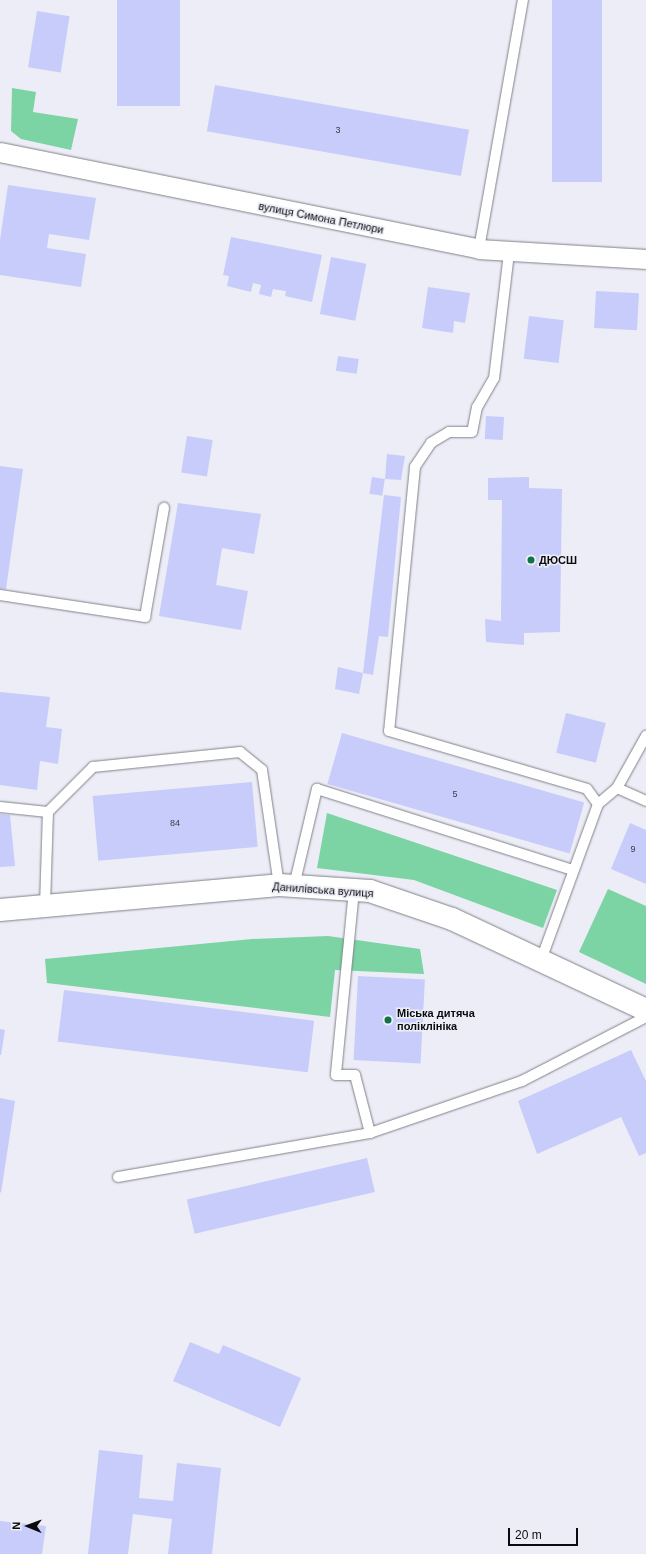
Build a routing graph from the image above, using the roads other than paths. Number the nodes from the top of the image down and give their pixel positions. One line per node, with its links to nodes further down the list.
1 (523, 0): 3 (lane)
2 (0, 152): 3 (street, вулиця Симона Петлюри)
3 (480, 250): 4 (street, вулиця Симона Петлюри)
4 (509, 253): 5 (street, вулиця Симона Петлюри); 11 (lane)
5 (646, 259)
6 (164, 508): 7 (lane)
7 (0, 595)
8 (646, 736): 9 (lane)
9 (617, 788): 10 (lane); 11 (lane)
10 (646, 801)
11 (598, 804): 14 (lane)
12 (0, 807): 13 (lane)
13 (48, 812): 15 (lane); 17 (lane)
14 (574, 870): 15 (lane); 19 (lane)
15 (286, 886): 16 (main road, Данилівська вулиця); 17 (main road, Данилівська вулиця)
16 (354, 890): 19 (main road, Данилівська вулиця); 22 (lane)
17 (46, 906): 18 (main road, Данилівська вулиця)
18 (0, 910)
19 (541, 960): 20 (main road, Данилівська вулиця)
20 (646, 1010)
21 (646, 1017): 22 (lane)
22 (370, 1133): 23 (lane)
23 (118, 1177)

